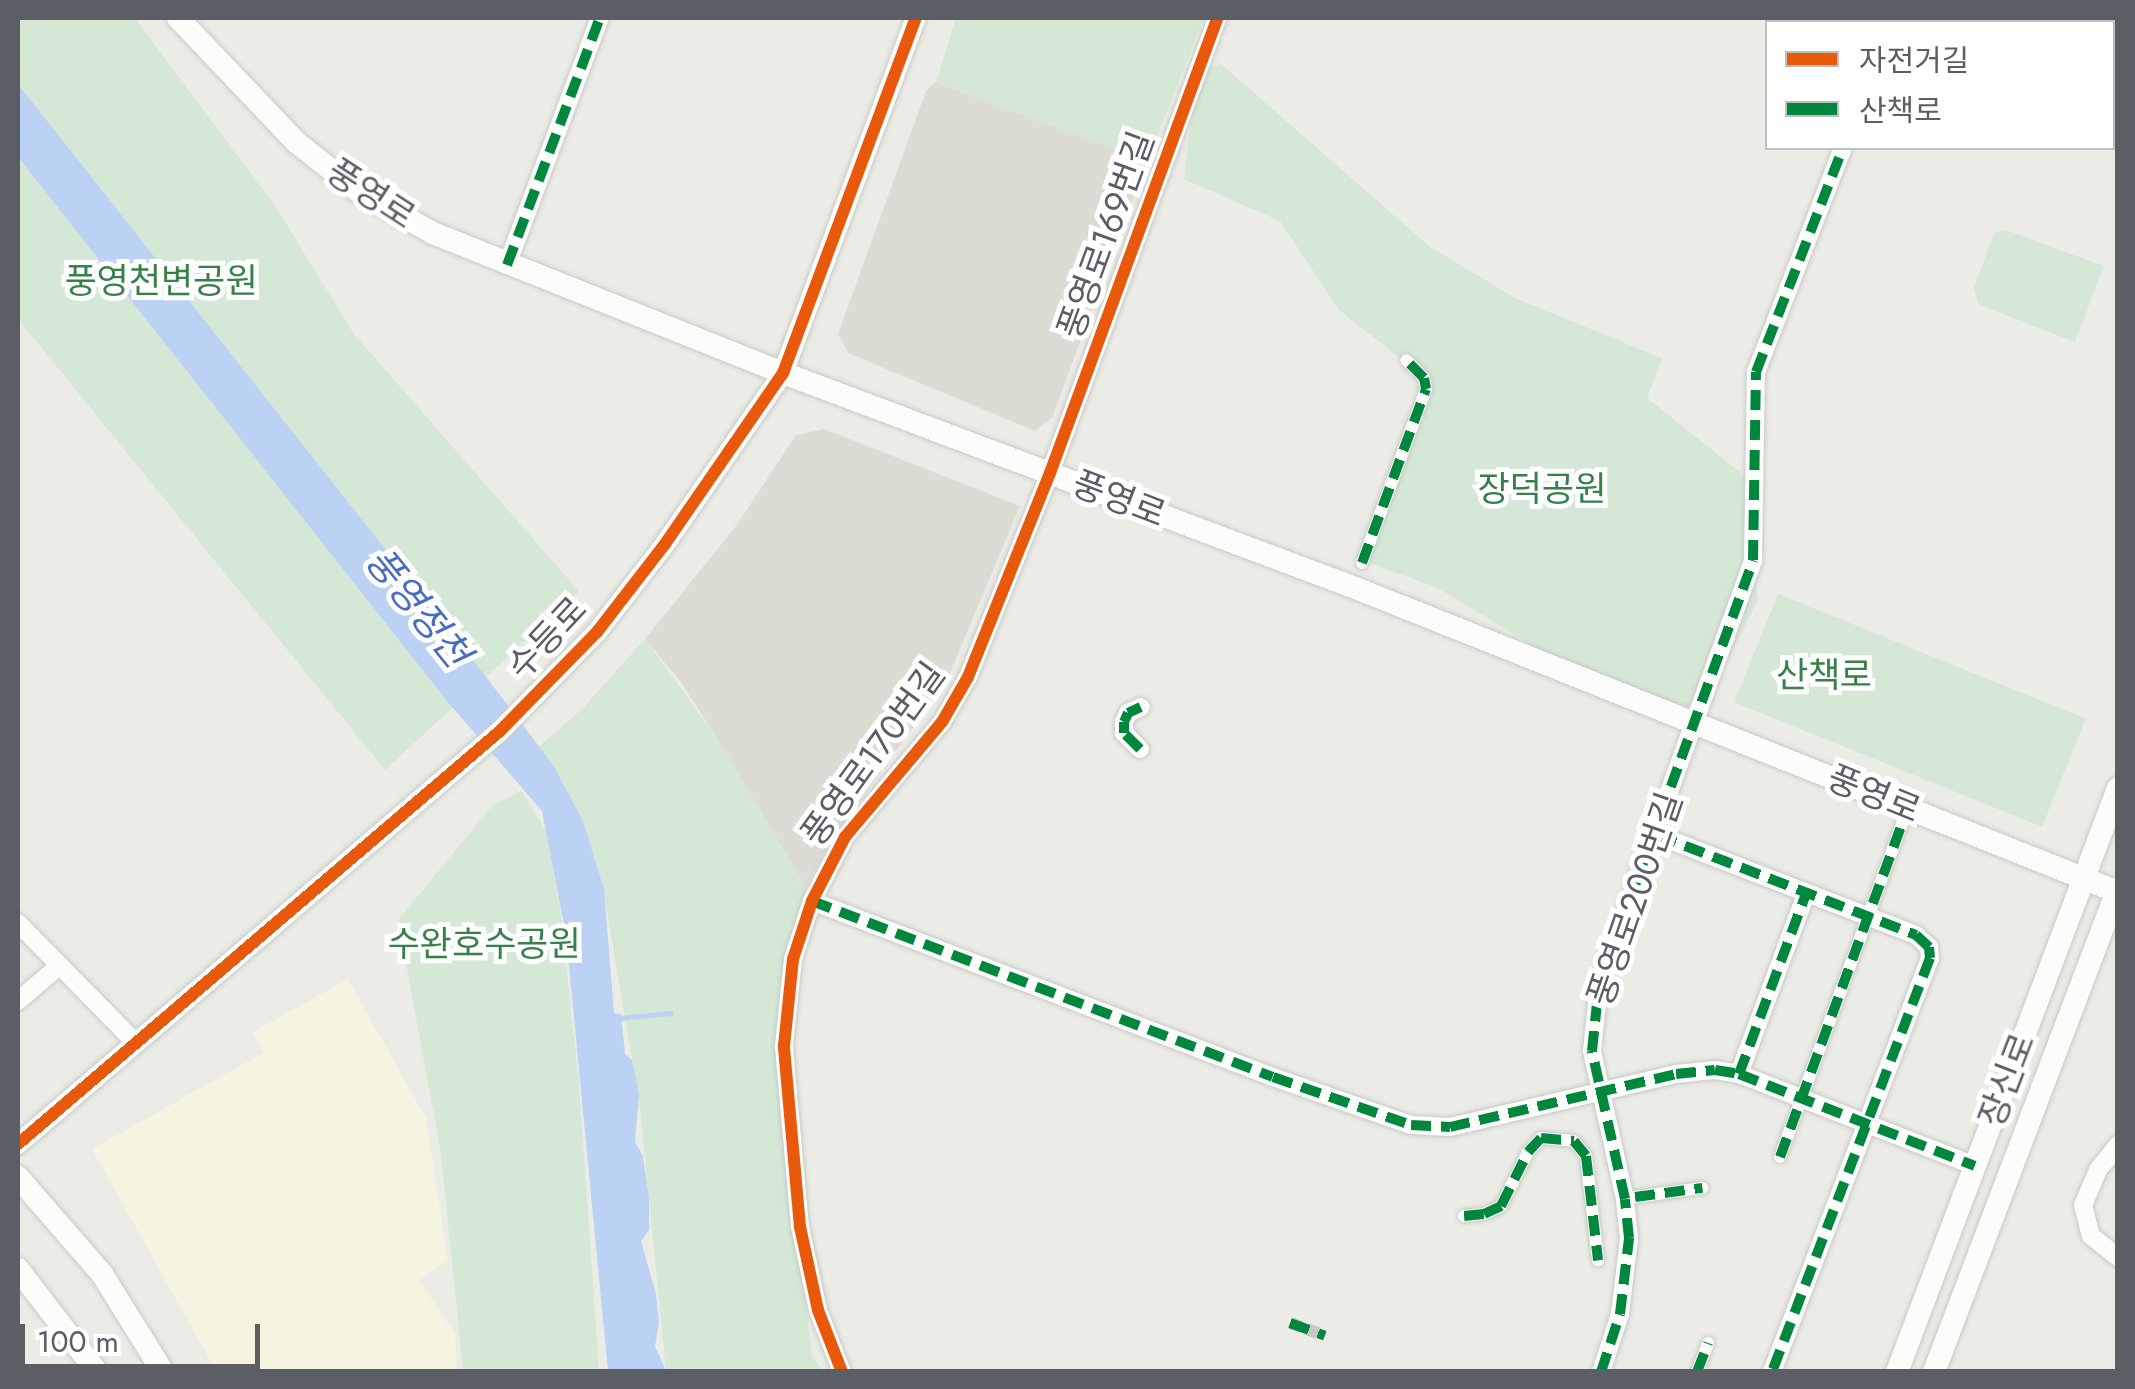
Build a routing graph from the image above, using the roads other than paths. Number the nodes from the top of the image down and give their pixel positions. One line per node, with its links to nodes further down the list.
1 (178, 18): 6 (main road, 풍영로)
2 (600, 18): 6 (street)
3 (916, 18): 8 (street, 수등로)
4 (1218, 18): 9 (street, 풍영로169번길)
5 (1842, 150): 12 (street, 풍영로200번길)
6 (507, 265): 8 (main road, 풍영로)
7 (1406, 360): 10 (street)
8 (783, 372): 9 (main road, 풍영로); 25 (street, 수등로)
9 (1050, 473): 12 (main road, 풍영로); 20 (street, 풍영로170번길)
10 (1362, 563)
11 (1141, 707): 13 (street)
12 (1696, 722): 15 (main road, 풍영로); 16 (street, 풍영로200번길)
13 (1140, 748)
14 (2118, 788): 17 (main road, 장신로)
15 (1908, 808): 17 (main road, 풍영로); 21 (street)
16 (1656, 835): 19 (street); 27 (street, 풍영로200번길)
17 (2084, 878): 18 (main road, 풍영로); 33 (main road, 장신로)
18 (2117, 890): 49 (main road, 장신로)
19 (1806, 894): 21 (street); 26 (street)
20 (812, 901): 27 (street, 풍영로170번길); 44 (street, 풍영로170번길)
21 (1868, 916): 28 (street); 29 (street)
22 (18, 923): 23 (street)
23 (59, 966): 24 (street); 25 (street)
24 (18, 1001)
25 (136, 1043): 30 (street, 수등로)
26 (1739, 1074): 27 (street, 풍영로170번길); 28 (street, 풍영로170번길)
27 (1602, 1090): 45 (street, 풍영로200번길)
28 (1802, 1098): 29 (street, 풍영로170번길); 32 (street)
29 (1866, 1124): 33 (street, 풍영로170번길); 47 (street)
30 (18, 1144)
31 (2118, 1145): 38 (street)
32 (1780, 1157)
33 (1975, 1166): 48 (main road, 장신로)
34 (18, 1177): 43 (main road)
35 (1702, 1188): 36 (street)
36 (1635, 1198)
37 (1464, 1216): 39 (street)
38 (2118, 1257)
39 (1598, 1260)
40 (18, 1269): 42 (main road)
41 (1708, 1343): 46 (street)
42 (97, 1372)
43 (163, 1372)
44 (842, 1372)
45 (1601, 1372)
46 (1697, 1372)
47 (1772, 1372)
48 (1897, 1372)
49 (1934, 1372)

